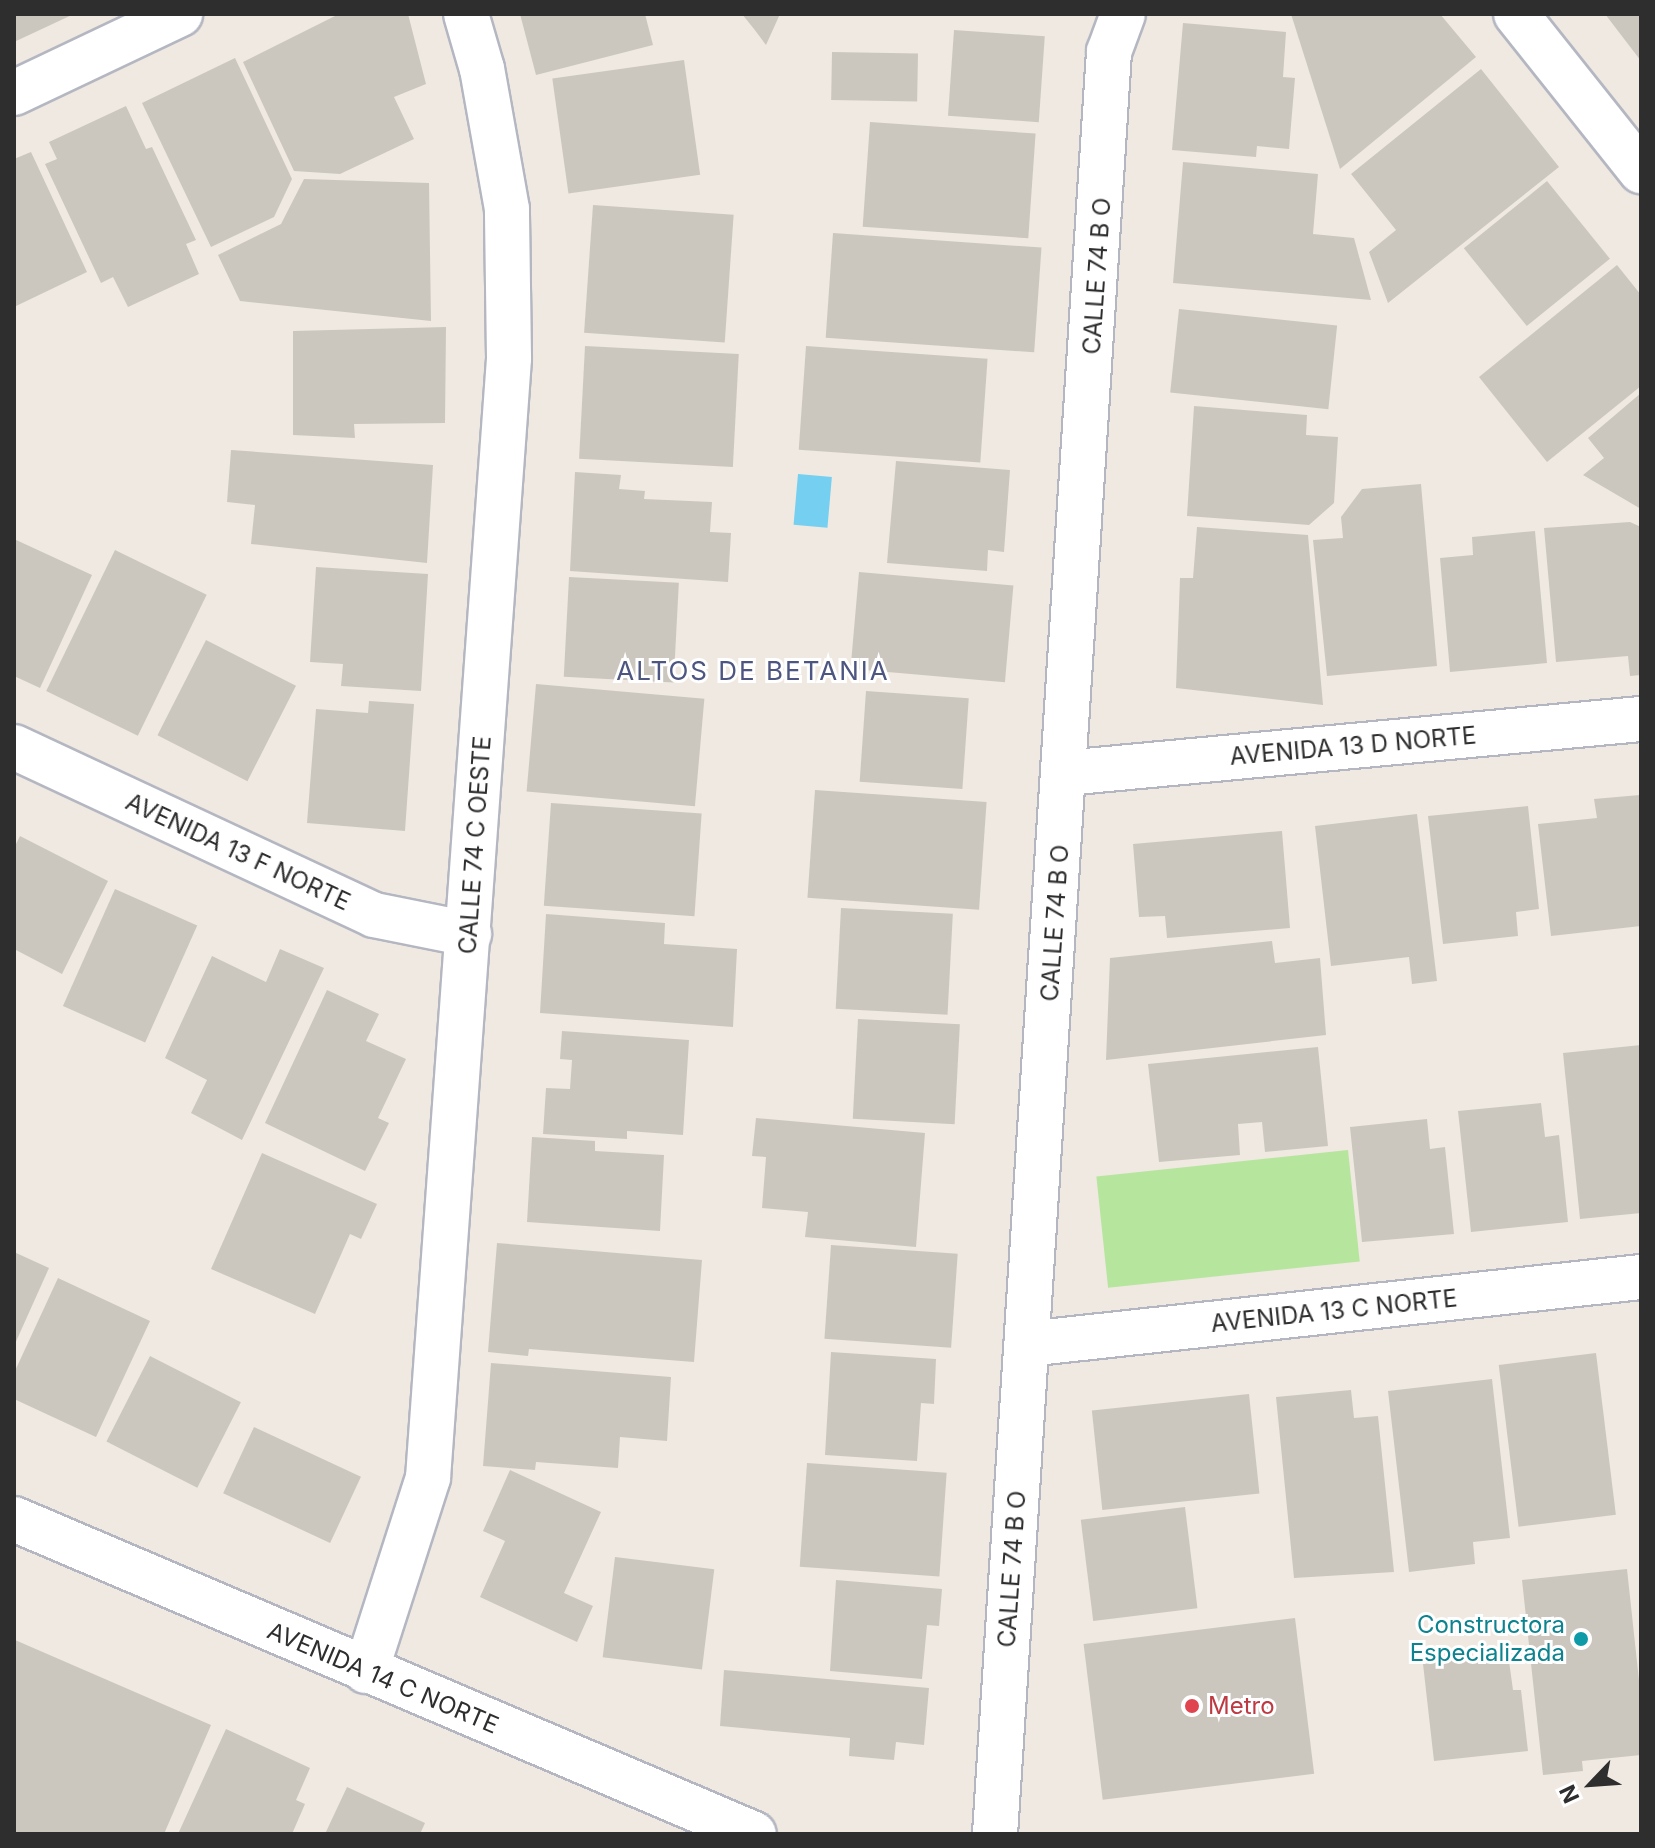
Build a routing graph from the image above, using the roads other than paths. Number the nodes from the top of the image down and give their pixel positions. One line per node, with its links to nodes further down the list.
1 (180, 14): 5 (street)
2 (466, 14): 10 (street, CALLE 74 C OESTE)
3 (1123, 14): 9 (street, CALLE 74 B O)
4 (1516, 14): 6 (street)
5 (14, 93)
6 (1641, 171)
7 (1641, 719): 9 (street, AVENIDA 13 D NORTE)
8 (14, 747): 10 (street, AVENIDA 13 F NORTE)
9 (1065, 773): 12 (street, CALLE 74 B O)
10 (469, 934): 14 (street, CALLE 74 C OESTE)
11 (1641, 1277): 12 (street, AVENIDA 13 C NORTE)
12 (1027, 1344): 16 (street, CALLE 74 B O)
13 (14, 1519): 14 (street, AVENIDA 14 C NORTE)
14 (366, 1671): 15 (street, AVENIDA 14 C NORTE)
15 (754, 1834)
16 (995, 1834)

